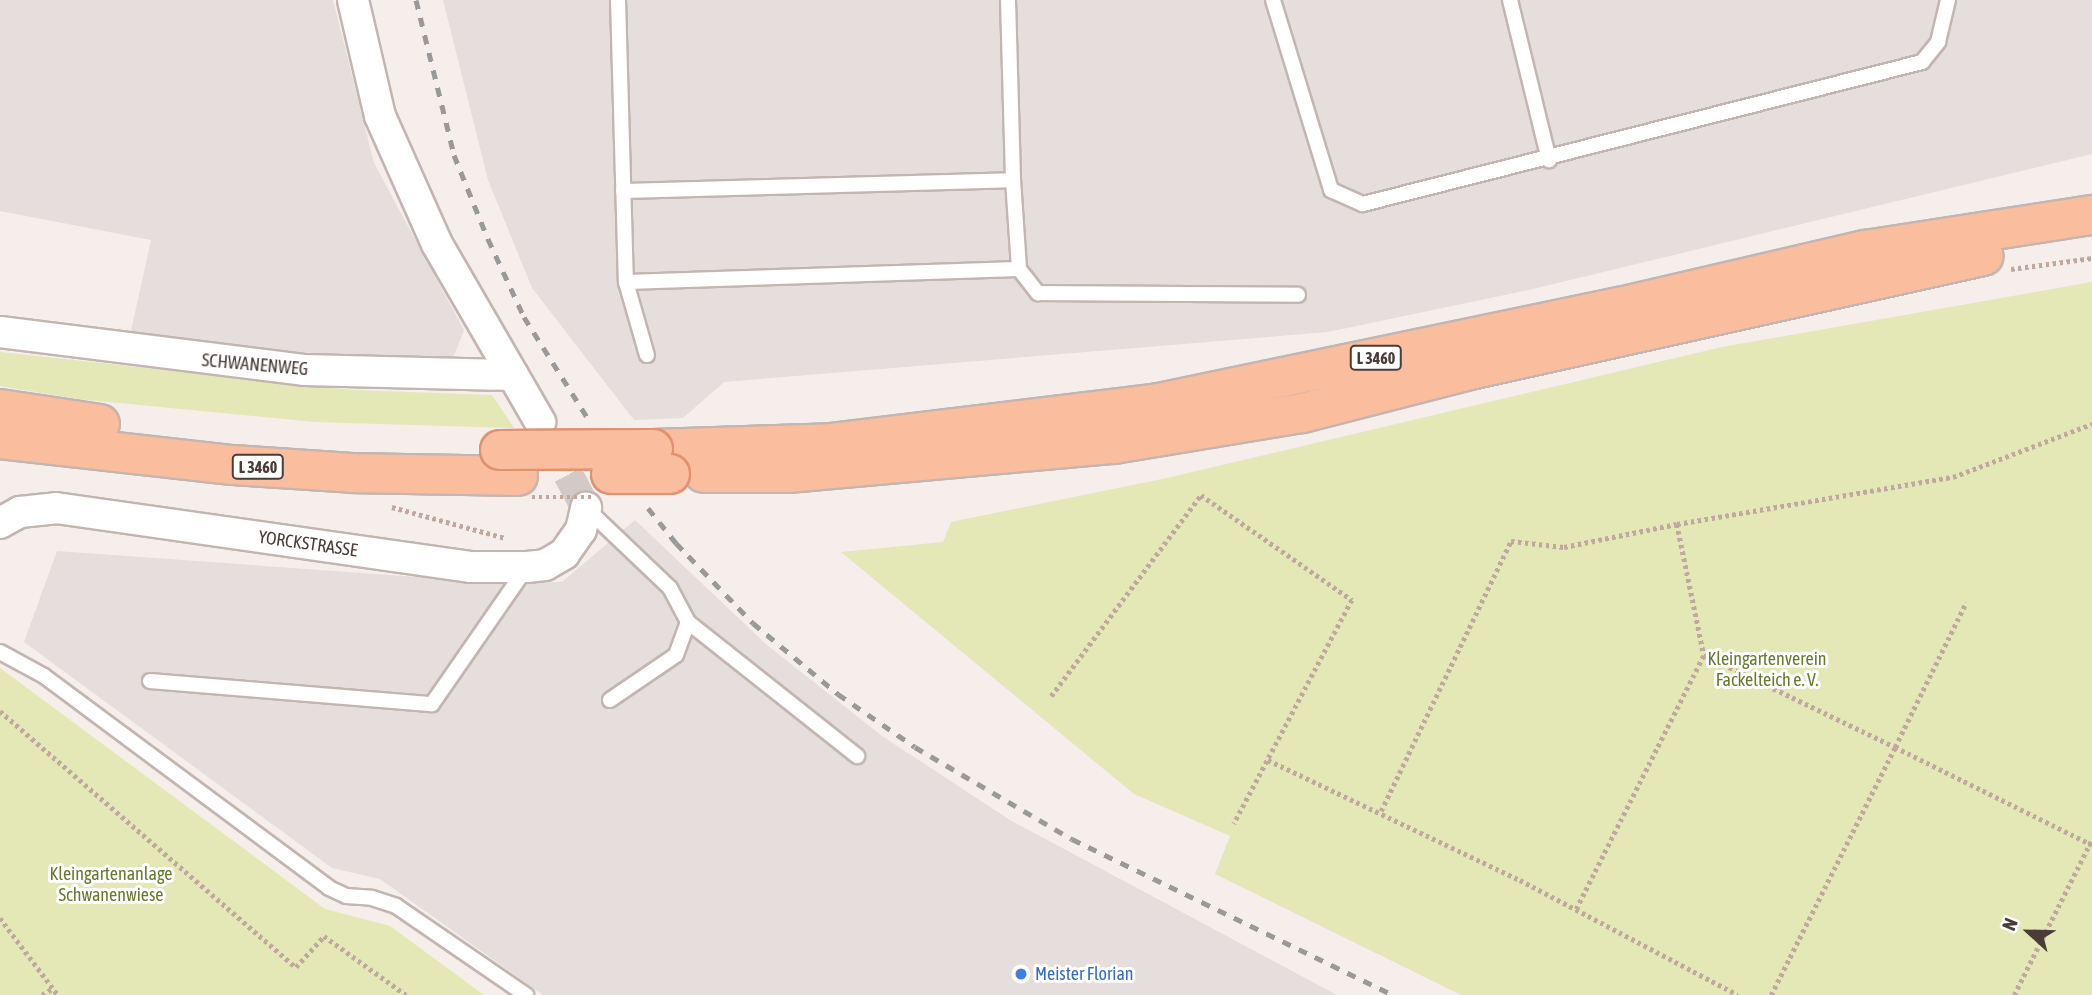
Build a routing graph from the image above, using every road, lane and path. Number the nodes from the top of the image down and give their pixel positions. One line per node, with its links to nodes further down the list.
1 (353, 0): 17 (street)
2 (618, 0): 9 (lane)
3 (1008, 0): 8 (lane)
4 (1273, 0): 7 (lane)
5 (1510, 0): 7 (lane)
6 (1948, 0): 7 (lane)
7 (1549, 160)
8 (1013, 180): 9 (lane); 12 (lane)
9 (623, 191): 13 (lane)
10 (2092, 215): 22 (main road, L 3460)
11 (2092, 240): 22 (main road, L 3460)
12 (1019, 269): 13 (lane); 14 (lane)
13 (626, 282): 16 (lane)
14 (1298, 295)
15 (0, 332): 17 (street, SCHWANENWEG)
16 (648, 355)
17 (513, 375): 19 (street)
18 (0, 409): 23 (main road, L 3460)
19 (540, 422)
20 (2092, 424): 27 (path)
21 (0, 439): 23 (main road, L 3460)
22 (662, 461): 23 (main road, L 3460, bridge)
23 (509, 463)
24 (377, 503): 28 (path)
25 (586, 508): 29 (street, YORCKSTRASSE); 31 (lane)
26 (0, 523): 29 (street, YORCKSTRASSE)
27 (1677, 524): 33 (path); 41 (path)
28 (510, 539)
29 (527, 568): 34 (lane)
30 (1966, 603): 38 (path)
31 (688, 622): 36 (lane); 39 (lane)
32 (0, 652): 50 (lane)
33 (1704, 655): 38 (path); 44 (path)
34 (150, 681)
35 (1051, 696): 40 (path)
36 (610, 700)
37 (0, 711): 49 (path)
38 (1895, 747): 43 (path); 52 (path)
39 (857, 756)
40 (1268, 760): 41 (path); 42 (path)
41 (1381, 811): 44 (path)
42 (1234, 824)
43 (2091, 843): 53 (path)
44 (1576, 909): 51 (path)
45 (0, 918): 46 (path)
46 (53, 988): 47 (path); 48 (path)
47 (43, 995)
48 (58, 995)
49 (406, 995)
50 (526, 995)
51 (1738, 995)
52 (1770, 995)
53 (2014, 995)

